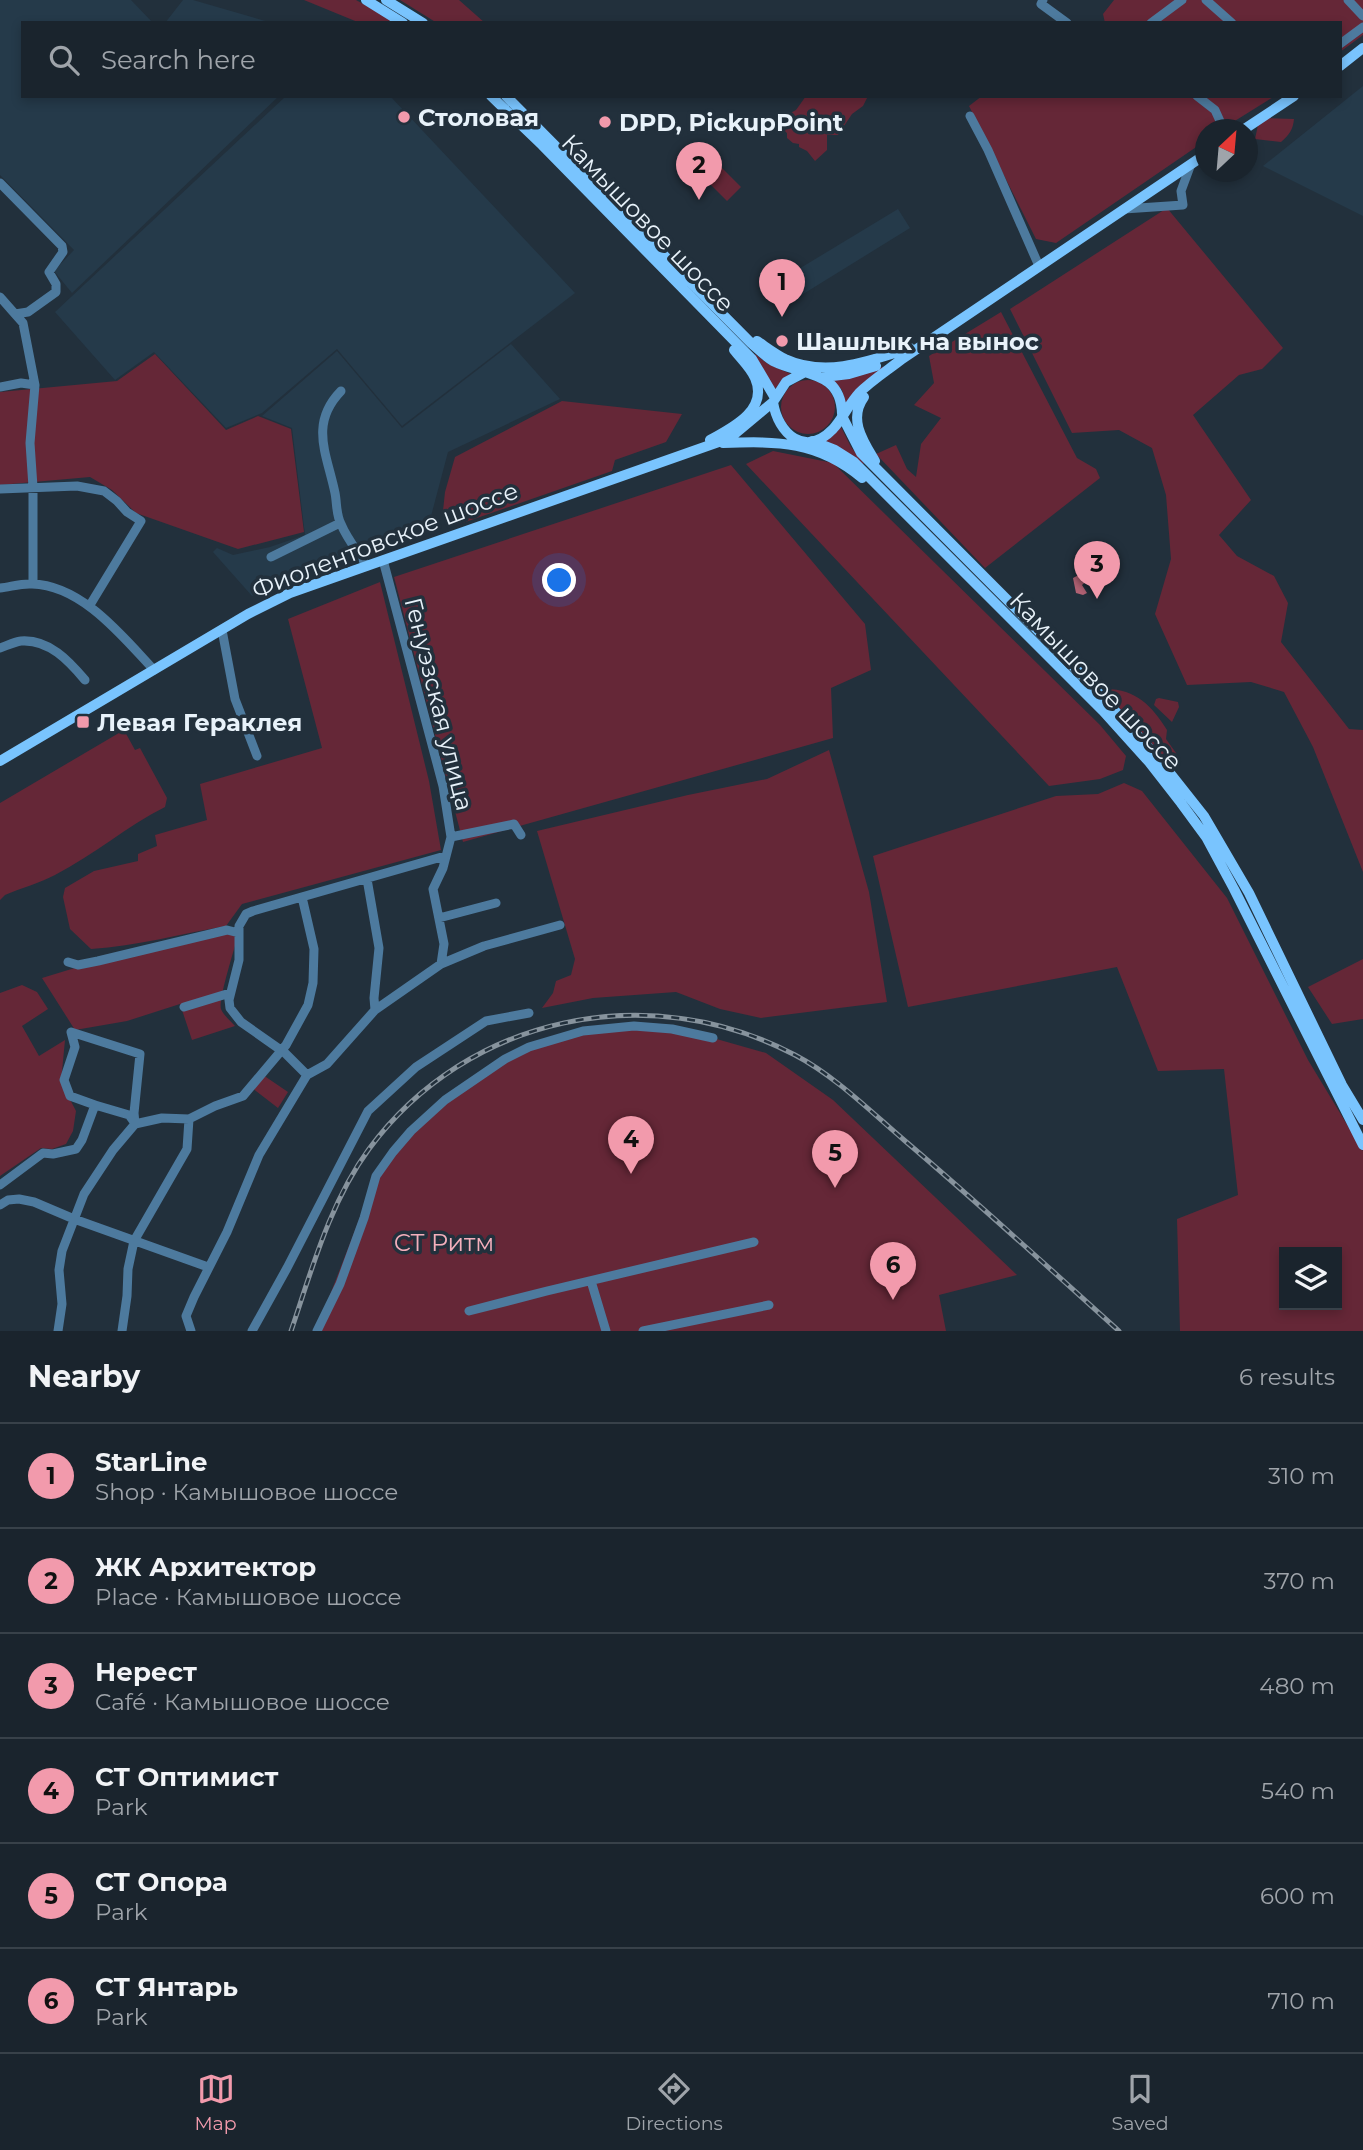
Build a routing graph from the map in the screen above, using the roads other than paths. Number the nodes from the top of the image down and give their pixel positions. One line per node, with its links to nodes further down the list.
1 (366, 0): 8 (main road)
2 (386, 0): 9 (main road)
3 (1043, 0): 10 (street)
4 (1182, 0): 11 (street)
5 (1206, 0): 12 (street)
6 (1348, 0): 7 (street)
7 (1363, 16)
8 (400, 21)
9 (420, 21)
10 (1064, 21)
11 (1154, 21)
12 (1231, 21)
13 (1363, 27): 14 (street)
14 (1342, 43)
15 (1363, 47): 16 (main road)
16 (1342, 64)
17 (493, 98): 31 (main road, Камышовое шоссе)
18 (508, 98): 33 (main road, Камышовое шоссе)
19 (1199, 98): 22 (street)
20 (1291, 98): 23 (main road)
21 (970, 116): 28 (street)
22 (1218, 119)
23 (1258, 120)
24 (1195, 161): 25 (main road)
25 (1191, 164): 27 (main road); 27 (street)
26 (0, 183): 32 (street)
27 (1124, 209): 28 (main road)
28 (1039, 266): 34 (main road)
29 (0, 297): 32 (street)
30 (0, 308): 32 (street)
31 (705, 312): 42 (main road, Камышовое шоссе); 48 (main road)
32 (15, 314): 39 (street)
33 (722, 314): 34 (main road); 37 (main road, Камышовое шоссе)
34 (923, 344): 35 (main road)
35 (902, 359): 36 (main road); 38 (main road)
36 (892, 367): 43 (main road); 49 (main road)
37 (803, 373): 38 (main road); 42 (main road)
38 (824, 377): 43 (main road)
39 (35, 385): 40 (street); 50 (street)
40 (0, 387)
41 (341, 391): 53 (street)
42 (774, 400): 44 (main road, Фиолентовское шоссе); 45 (main road, Камышовое шоссе)
43 (842, 415): 46 (main road); 49 (main road)
44 (730, 438): 45 (main road, Фиолентовское шоссе); 47 (main road, Фиолентовское шоссе)
45 (793, 438): 46 (main road)
46 (812, 441): 52 (main road, Камышовое шоссе)
47 (717, 444): 48 (main road, Фиолентовское шоссе); 52 (main road)
48 (688, 453): 55 (main road, Фиолентовское шоссе)
49 (881, 473): 86 (main road, Камышовое шоссе)
50 (33, 487): 51 (street); 57 (street); 59 (street)
51 (0, 489)
52 (894, 502): 88 (main road, Камышовое шоссе)
53 (340, 523): 54 (street); 56 (street)
54 (271, 557)
55 (383, 560): 56 (main road, Фиолентовское шоссе); 67 (street, Генуэзская улица)
56 (367, 566): 60 (main road, Фиолентовское шоссе)
57 (33, 583): 58 (street); 59 (street)
58 (0, 588)
59 (90, 605): 62 (street)
60 (222, 630): 62 (main road, Фиолентовское шоссе); 64 (street)
61 (0, 649): 63 (street)
62 (154, 670): 65 (main road, Фиолентовское шоссе)
63 (85, 680)
64 (257, 756)
65 (0, 761)
66 (521, 835): 67 (street)
67 (451, 837): 68 (street, Генуэзская улица)
68 (445, 856): 69 (street); 72 (street, Генуэзская улица)
69 (367, 879): 70 (street); 79 (street)
70 (302, 897): 74 (street); 82 (street)
71 (496, 903): 72 (street)
72 (439, 918): 76 (street, Генуэзская улица)
73 (561, 925): 76 (street)
74 (239, 933): 75 (street); 77 (street)
75 (68, 962)
76 (442, 964): 79 (street)
77 (230, 993): 78 (street); 82 (street)
78 (184, 1007)
79 (375, 1010): 83 (street)
80 (529, 1013): 101 (street)
81 (713, 1038): 102 (street)
82 (282, 1050): 83 (street); 85 (street)
83 (307, 1075): 94 (street)
84 (95, 1105): 87 (street); 87 (street); 89 (street)
85 (189, 1119): 87 (street); 92 (street)
86 (1363, 1120)
87 (135, 1124): 91 (street)
88 (1363, 1145)
89 (0, 1185)
90 (3, 1200): 91 (street)
91 (74, 1219): 92 (street); 98 (street)
92 (134, 1241): 94 (street); 99 (street)
93 (754, 1242): 95 (street)
94 (208, 1268): 100 (street)
95 (591, 1281): 97 (street); 103 (street)
96 (769, 1305): 104 (street)
97 (470, 1311)
98 (58, 1331)
99 (122, 1331)
100 (191, 1331)
101 (252, 1331)
102 (317, 1331)
103 (606, 1331)
104 (643, 1331)

